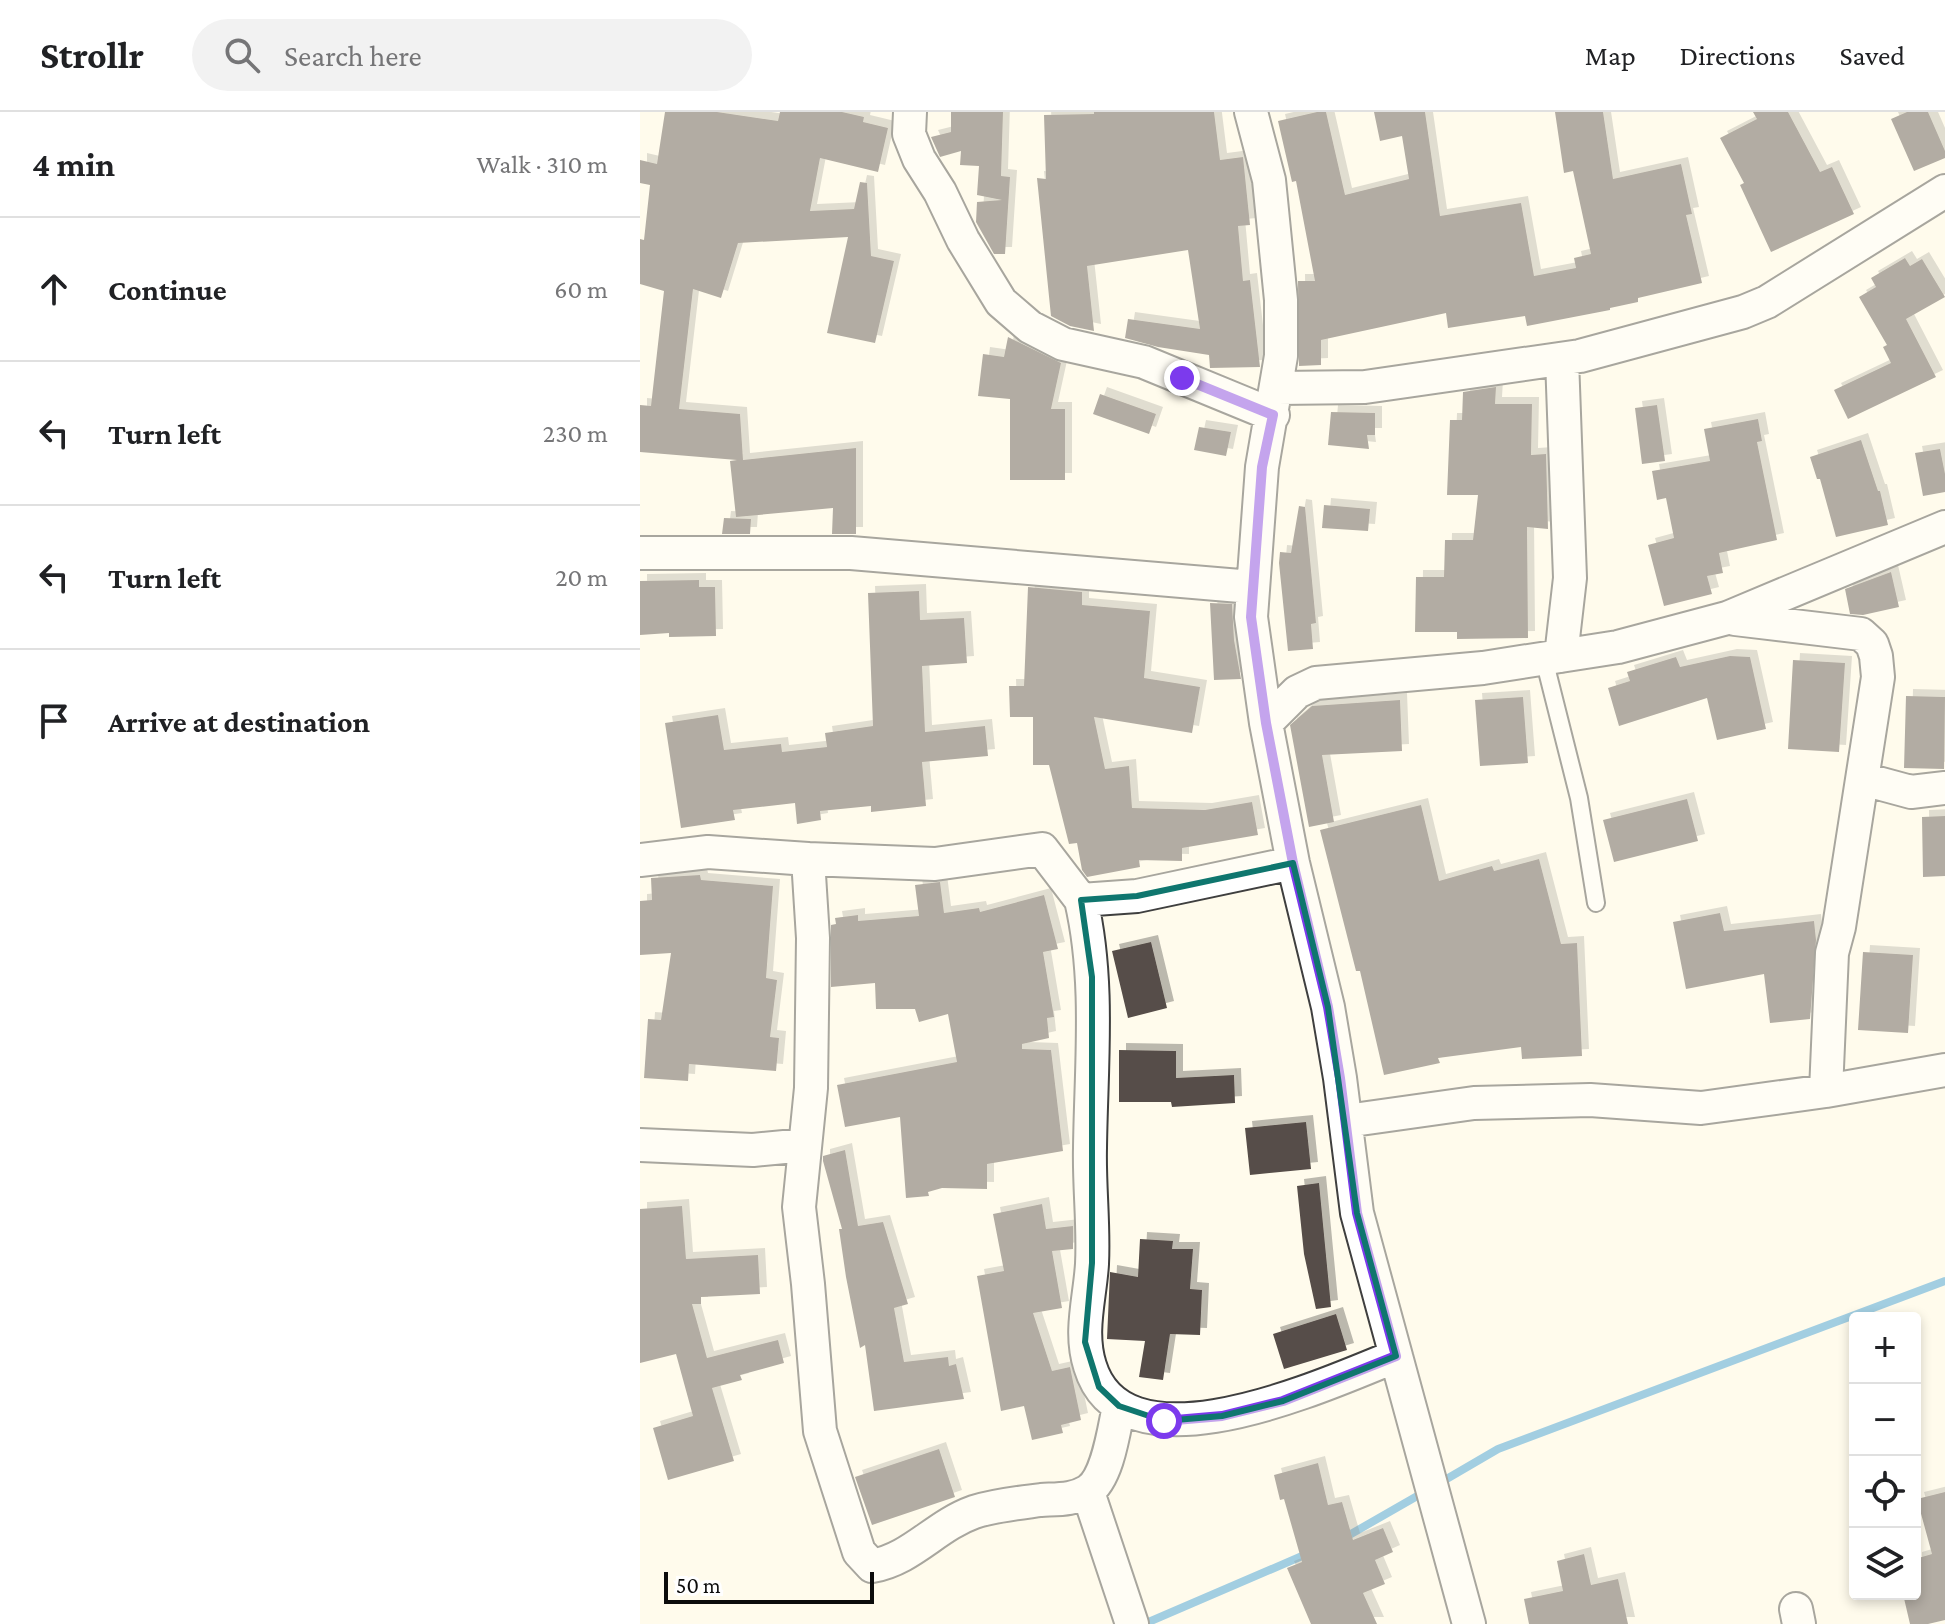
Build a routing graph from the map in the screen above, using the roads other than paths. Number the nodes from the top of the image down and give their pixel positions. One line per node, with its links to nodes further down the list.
1 (910, 112): 5 (street)
2 (1251, 112): 5 (street)
3 (1945, 191): 4 (street)
4 (1562, 359): 5 (street); 10 (street)
5 (1275, 402): 8 (street)
6 (1945, 527): 9 (street)
7 (640, 553): 8 (street)
8 (1252, 587): 11 (street)
9 (1727, 618): 10 (street); 12 (street)
10 (1553, 658): 11 (street); 18 (lane)
11 (1266, 723): 16 (street)
12 (1863, 779): 13 (street); 20 (street)
13 (1945, 788)
14 (808, 859): 15 (street); 17 (street); 23 (street)
15 (640, 860)
16 (1293, 863): 17 (street); 21 (street)
17 (1081, 900): 25 (street)
18 (1596, 903)
19 (1945, 1070): 20 (street)
20 (1826, 1091): 21 (street)
21 (1346, 1121): 24 (street)
22 (640, 1145): 23 (street)
23 (805, 1145): 26 (street)
24 (1396, 1356): 25 (street); 27 (street)
25 (1119, 1406): 26 (street)
26 (1088, 1492): 28 (street)
27 (1467, 1619)
28 (1132, 1624)

